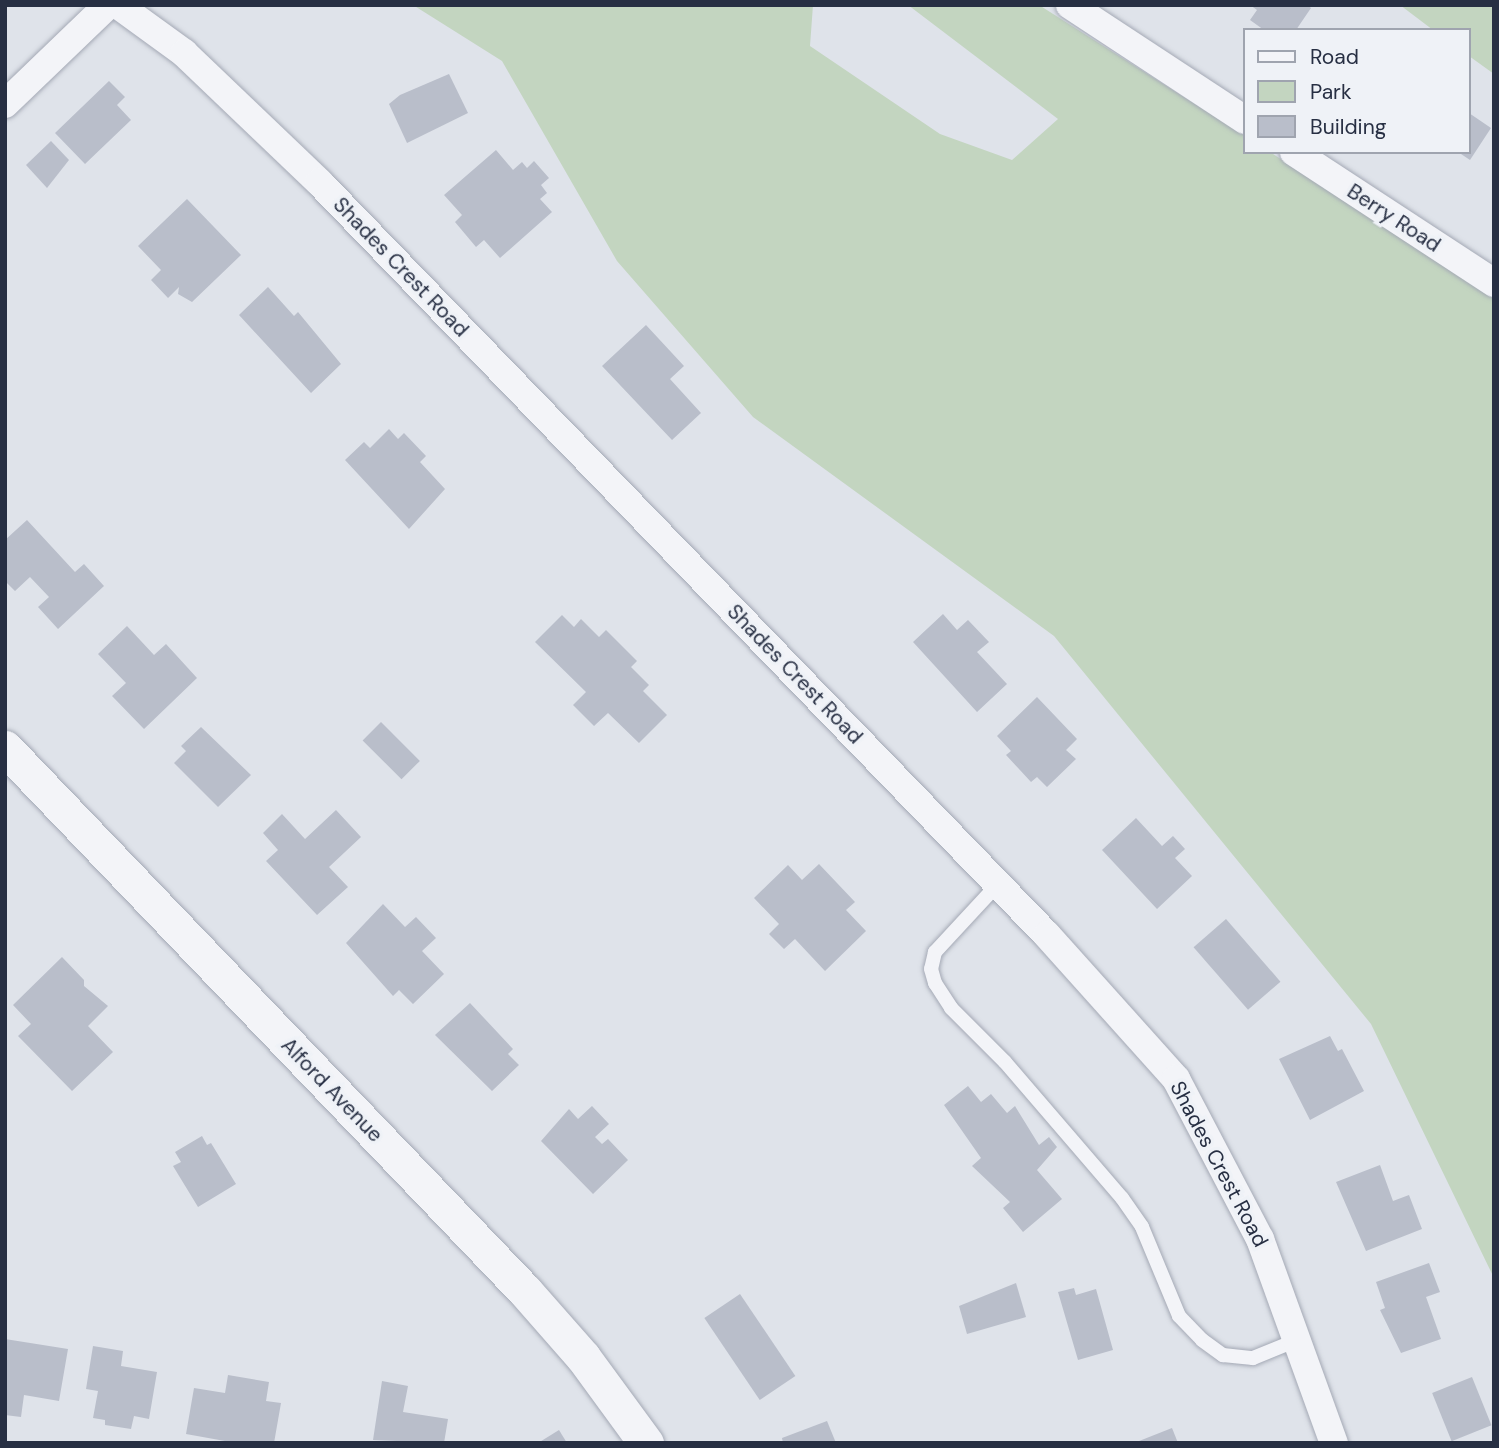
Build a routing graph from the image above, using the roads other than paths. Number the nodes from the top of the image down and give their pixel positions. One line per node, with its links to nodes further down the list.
1 (108, 5): 4 (street)
2 (118, 5): 9 (street, Shades Crest Road)
3 (1070, 5): 5 (street)
4 (5, 104)
5 (1244, 119)
6 (1297, 154): 7 (street, Berry Road)
7 (1494, 283)
8 (5, 748): 11 (street, Alford Avenue)
9 (998, 884): 10 (street, Shades Crest Road); 10 (lane)
10 (1297, 1340): 12 (street, Shades Crest Road)
11 (646, 1443)
12 (1334, 1443)

